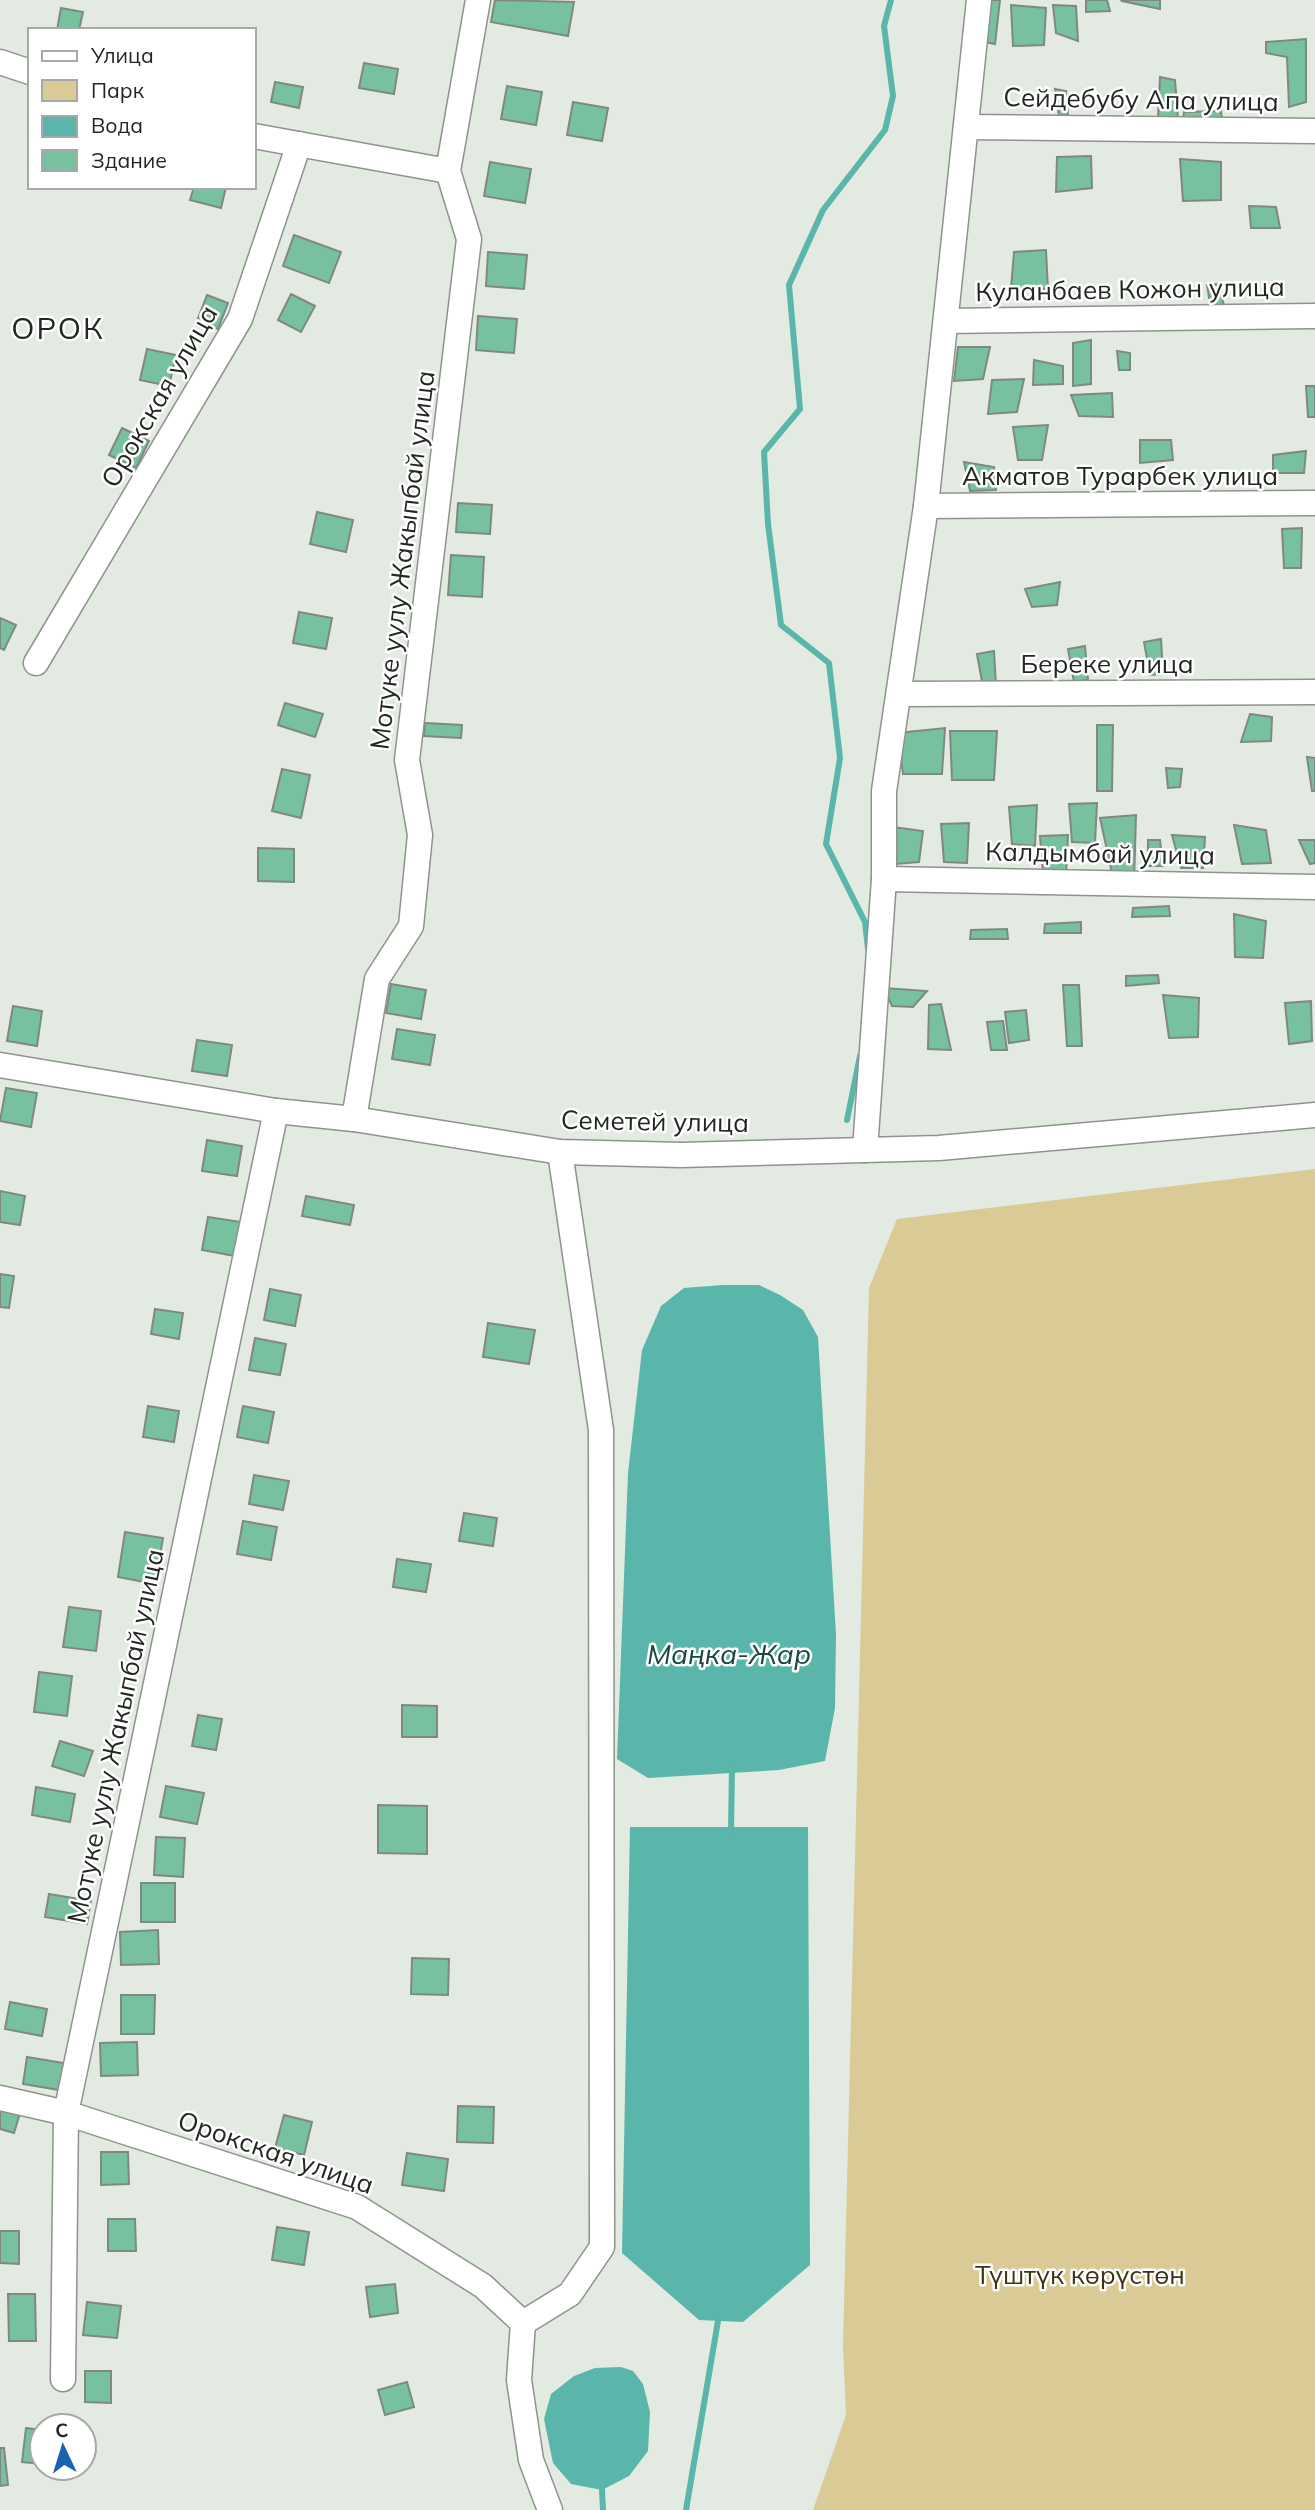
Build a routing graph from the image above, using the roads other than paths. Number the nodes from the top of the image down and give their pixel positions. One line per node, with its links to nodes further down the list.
1 (478, 0): 9 (street, Мотуке уулу Жакыпбай улица)
2 (979, 0): 5 (street)
3 (0, 62): 4 (street)
4 (28, 71)
5 (966, 127): 6 (street, Сейдебубу Апа улица); 11 (street)
6 (1315, 131)
7 (256, 136): 8 (street)
8 (299, 144): 9 (street); 14 (street, Орокская улица)
9 (448, 171): 22 (street, Мотуке уулу Жакыпбай улица)
10 (1315, 316): 11 (street, Куланбаев Кожон улица)
11 (946, 321): 13 (street)
12 (1315, 503): 13 (street, Акматов Турарбек улица)
13 (926, 506): 16 (street)
14 (36, 663)
15 (1315, 692): 16 (street, Береке улица)
16 (899, 694): 17 (street)
17 (884, 879): 18 (street, Калдымбай улица); 23 (street)
18 (1315, 887)
19 (0, 1065): 20 (street, Семетей улица)
20 (276, 1111): 22 (street, Семетей улица); 26 (street, Мотуке уулу Жакыпбай улица)
21 (1315, 1115): 23 (street, Семетей улица)
22 (354, 1119): 24 (street, Семетей улица)
23 (865, 1150): 24 (street, Семетей улица)
24 (560, 1152): 27 (street)
25 (0, 2098): 26 (street, Орокская улица)
26 (66, 2113): 27 (street, Орокская улица); 28 (street, Мотуке уулу Жакыпбай улица)
27 (523, 2323): 29 (street)
28 (63, 2379)
29 (550, 2510)

